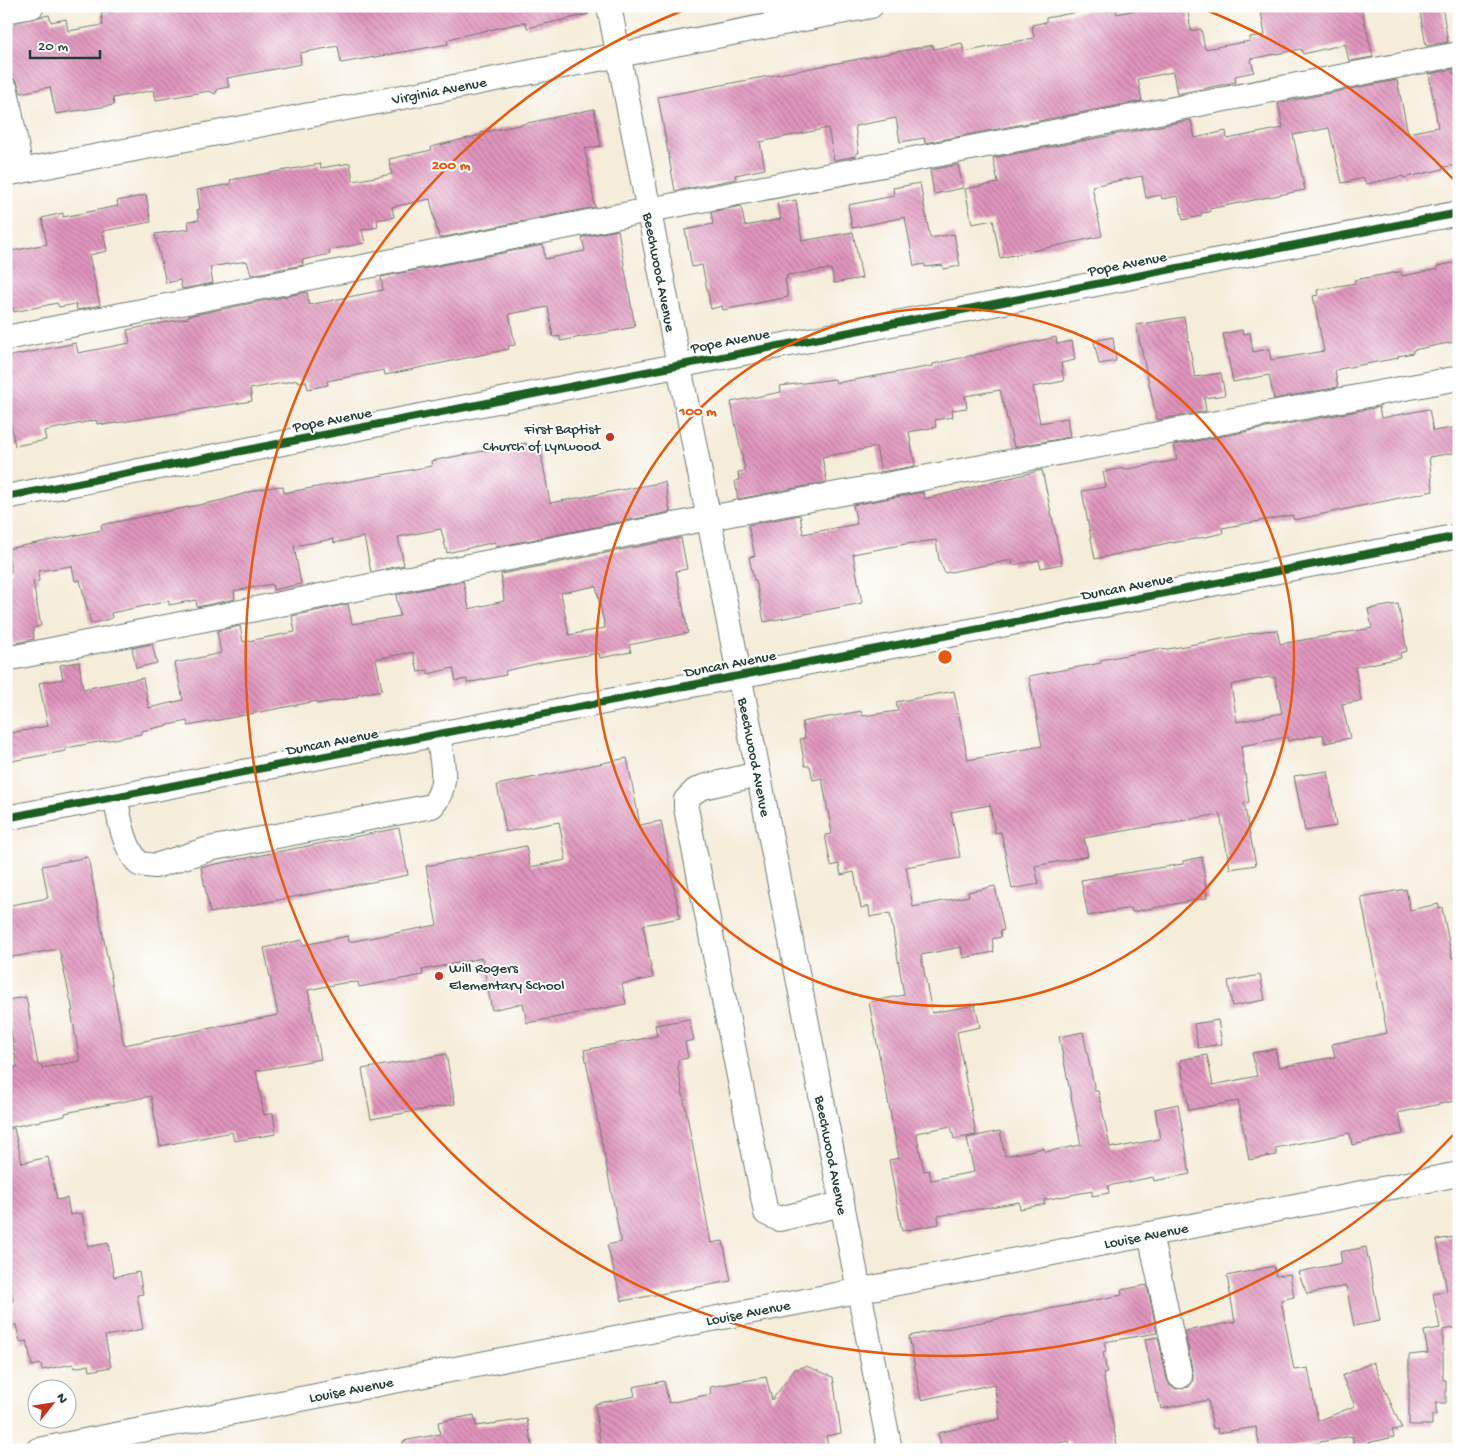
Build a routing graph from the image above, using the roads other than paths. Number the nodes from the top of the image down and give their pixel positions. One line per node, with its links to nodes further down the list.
1 (32, 6): 4 (street)
2 (609, 6): 6 (street, Beechwood Avenue)
3 (871, 6): 6 (street, Virginia Avenue)
4 (6, 11)
5 (1459, 54): 9 (street)
6 (619, 55): 8 (street, Virginia Avenue); 9 (street, Beechwood Avenue)
7 (6, 90): 8 (street)
8 (14, 172)
9 (648, 210): 11 (street); 12 (street, Beechwood Avenue)
10 (1459, 213): 12 (street, Pope Avenue)
11 (6, 338)
12 (678, 364): 14 (street, Pope Avenue); 15 (street, Beechwood Avenue)
13 (1459, 378): 15 (street)
14 (6, 497)
15 (709, 518): 17 (street); 18 (street, Beechwood Avenue)
16 (1459, 536): 18 (street, Duncan Avenue)
17 (6, 659)
18 (739, 676): 19 (street, Duncan Avenue); 20 (street, Beechwood Avenue)
19 (438, 734): 21 (street, Duncan Avenue); 21 (street)
20 (758, 774): 24 (street, Beechwood Avenue); 24 (street)
21 (115, 797): 22 (street, Duncan Avenue)
22 (6, 818)
23 (1459, 1174): 25 (street, Louise Avenue)
24 (842, 1204): 26 (street, Beechwood Avenue)
25 (1150, 1234): 26 (street, Louise Avenue); 27 (street)
26 (859, 1290): 28 (street, Louise Avenue); 29 (street, Beechwood Avenue)
27 (1180, 1376)
28 (38, 1450)
29 (890, 1450)

